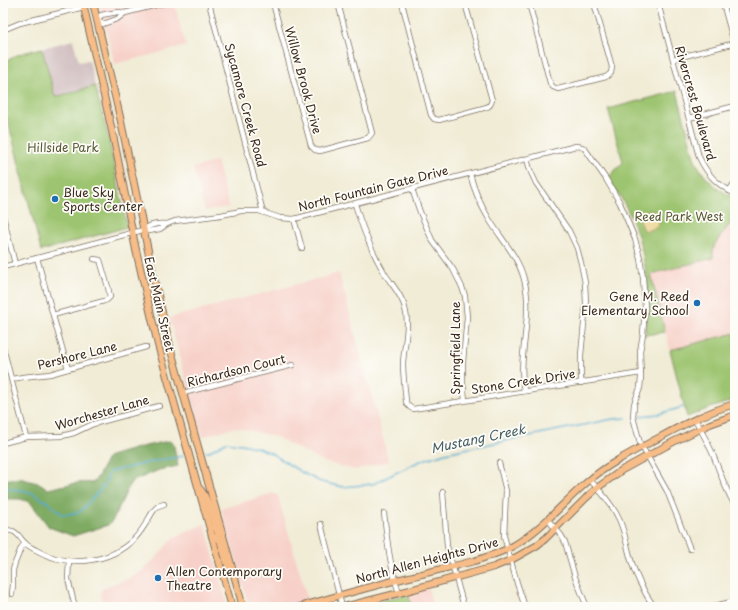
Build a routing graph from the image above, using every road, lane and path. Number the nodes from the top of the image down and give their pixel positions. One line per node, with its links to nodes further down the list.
1 (93, 3): 14 (main road, East Main Street)
2 (164, 3): 13 (street)
3 (209, 3): 30 (street, Sycamore Creek Road)
4 (273, 3): 5 (street, Willow Brook Drive)
5 (338, 3)
6 (402, 3): 7 (street)
7 (465, 3)
8 (529, 3): 9 (street)
9 (594, 3)
10 (658, 3): 18 (street, Rivercrest Boulevard)
11 (723, 3): 17 (street)
12 (83, 5): 15 (main road, East Main Street); 16 (street)
13 (125, 13): 14 (street); 14 (street)
14 (98, 21): 15 (main road); 21 (main road, East Main Street)
15 (88, 24): 22 (main road, East Main Street)
16 (3, 30)
17 (734, 43): 18 (street)
18 (673, 59): 20 (street, Rivercrest Boulevard)
19 (735, 106): 20 (street)
20 (689, 118): 27 (street, Rivercrest Boulevard)
21 (124, 137): 22 (main road); 33 (main road, East Main Street)
22 (114, 140): 34 (main road, East Main Street)
23 (527, 159): 24 (street, North Fountain Gate Drive); 45 (street, North Fountain Gate Drive); 47 (street)
24 (470, 174): 26 (street, North Fountain Gate Drive); 48 (street)
25 (735, 182): 27 (street)
26 (412, 189): 29 (street, North Fountain Gate Drive); 50 (street, Springfield Lane)
27 (729, 191): 28 (street, Rivercrest Boulevard)
28 (735, 194)
29 (355, 204): 32 (street, North Fountain Gate Drive); 50 (street, Stone Creek Drive)
30 (264, 212): 32 (street, North Fountain Gate Drive); 33 (street, North Fountain Gate Drive)
31 (3, 216): 38 (street)
32 (294, 219): 35 (street)
33 (143, 230): 34 (street, North Fountain Gate Drive); 49 (main road, East Main Street)
34 (133, 232): 36 (street, North Fountain Gate Drive); 62 (main road, East Main Street)
35 (302, 248)
36 (37, 258): 38 (street, North Fountain Gate Drive); 40 (street)
37 (94, 259): 40 (street)
38 (15, 264): 39 (street, North Fountain Gate Drive)
39 (3, 267)
40 (53, 315): 44 (street)
41 (3, 347): 46 (street)
42 (146, 347): 44 (street, Pershore Lane)
43 (293, 365): 49 (street, Richardson Court)
44 (68, 369): 46 (street, Pershore Lane)
45 (642, 373): 47 (street, Stone Creek Drive); 58 (street)
46 (12, 380): 56 (street)
47 (581, 383): 48 (street, Stone Creek Drive)
48 (524, 391): 50 (street, Stone Creek Drive)
49 (184, 393): 72 (main road, East Main Street)
50 (465, 400)
51 (735, 404): 54 (main road, North Allen Heights Drive)
52 (159, 406): 56 (street, Worchester Lane)
53 (735, 415): 55 (main road, North Allen Heights Drive)
54 (695, 419): 55 (street); 58 (main road, North Allen Heights Drive)
55 (700, 429): 59 (main road, North Allen Heights Drive); 66 (street)
56 (26, 437): 57 (street, Worchester Lane)
57 (3, 443)
58 (642, 447): 59 (street); 61 (main road, North Allen Heights Drive)
59 (648, 456): 63 (main road, North Allen Heights Drive); 76 (street)
60 (499, 463): 75 (street)
61 (590, 480): 63 (street); 68 (main road, North Allen Heights Drive)
62 (198, 486): 72 (main road); 73 (main road, East Main Street)
63 (597, 488): 70 (main road, North Allen Heights Drive); 95 (street)
64 (443, 492): 79 (street)
65 (164, 504): 78 (street)
66 (735, 505)
67 (384, 513): 82 (street)
68 (548, 520): 70 (street); 75 (main road, North Allen Heights Drive)
69 (321, 524): 85 (street)
70 (556, 528): 77 (main road, North Allen Heights Drive); 94 (street)
71 (3, 531): 74 (street)
72 (223, 534): 80 (main road, East Main Street)
73 (212, 536): 80 (main road); 88 (main road, East Main Street)
74 (25, 543): 78 (street); 84 (street)
75 (507, 549): 77 (street); 79 (main road, North Allen Heights Drive)
76 (690, 549)
77 (510, 560): 81 (main road, North Allen Heights Drive); 93 (street)
78 (69, 561): 87 (street)
79 (452, 566): 81 (street); 82 (main road, North Allen Heights Drive)
80 (235, 577): 89 (main road, East Main Street)
81 (455, 578): 83 (main road, North Allen Heights Drive); 92 (street)
82 (394, 580): 83 (street); 85 (main road, North Allen Heights Drive)
83 (399, 593): 91 (main road, North Allen Heights Drive)
84 (12, 594)
85 (339, 596): 90 (main road, North Allen Heights Drive); 91 (street)
86 (735, 600): 96 (street)
87 (76, 607)
88 (232, 607)
89 (243, 607)
90 (298, 607)
91 (343, 607)
92 (464, 607)
93 (525, 607)
94 (587, 607)
95 (654, 607)
96 (711, 607)

